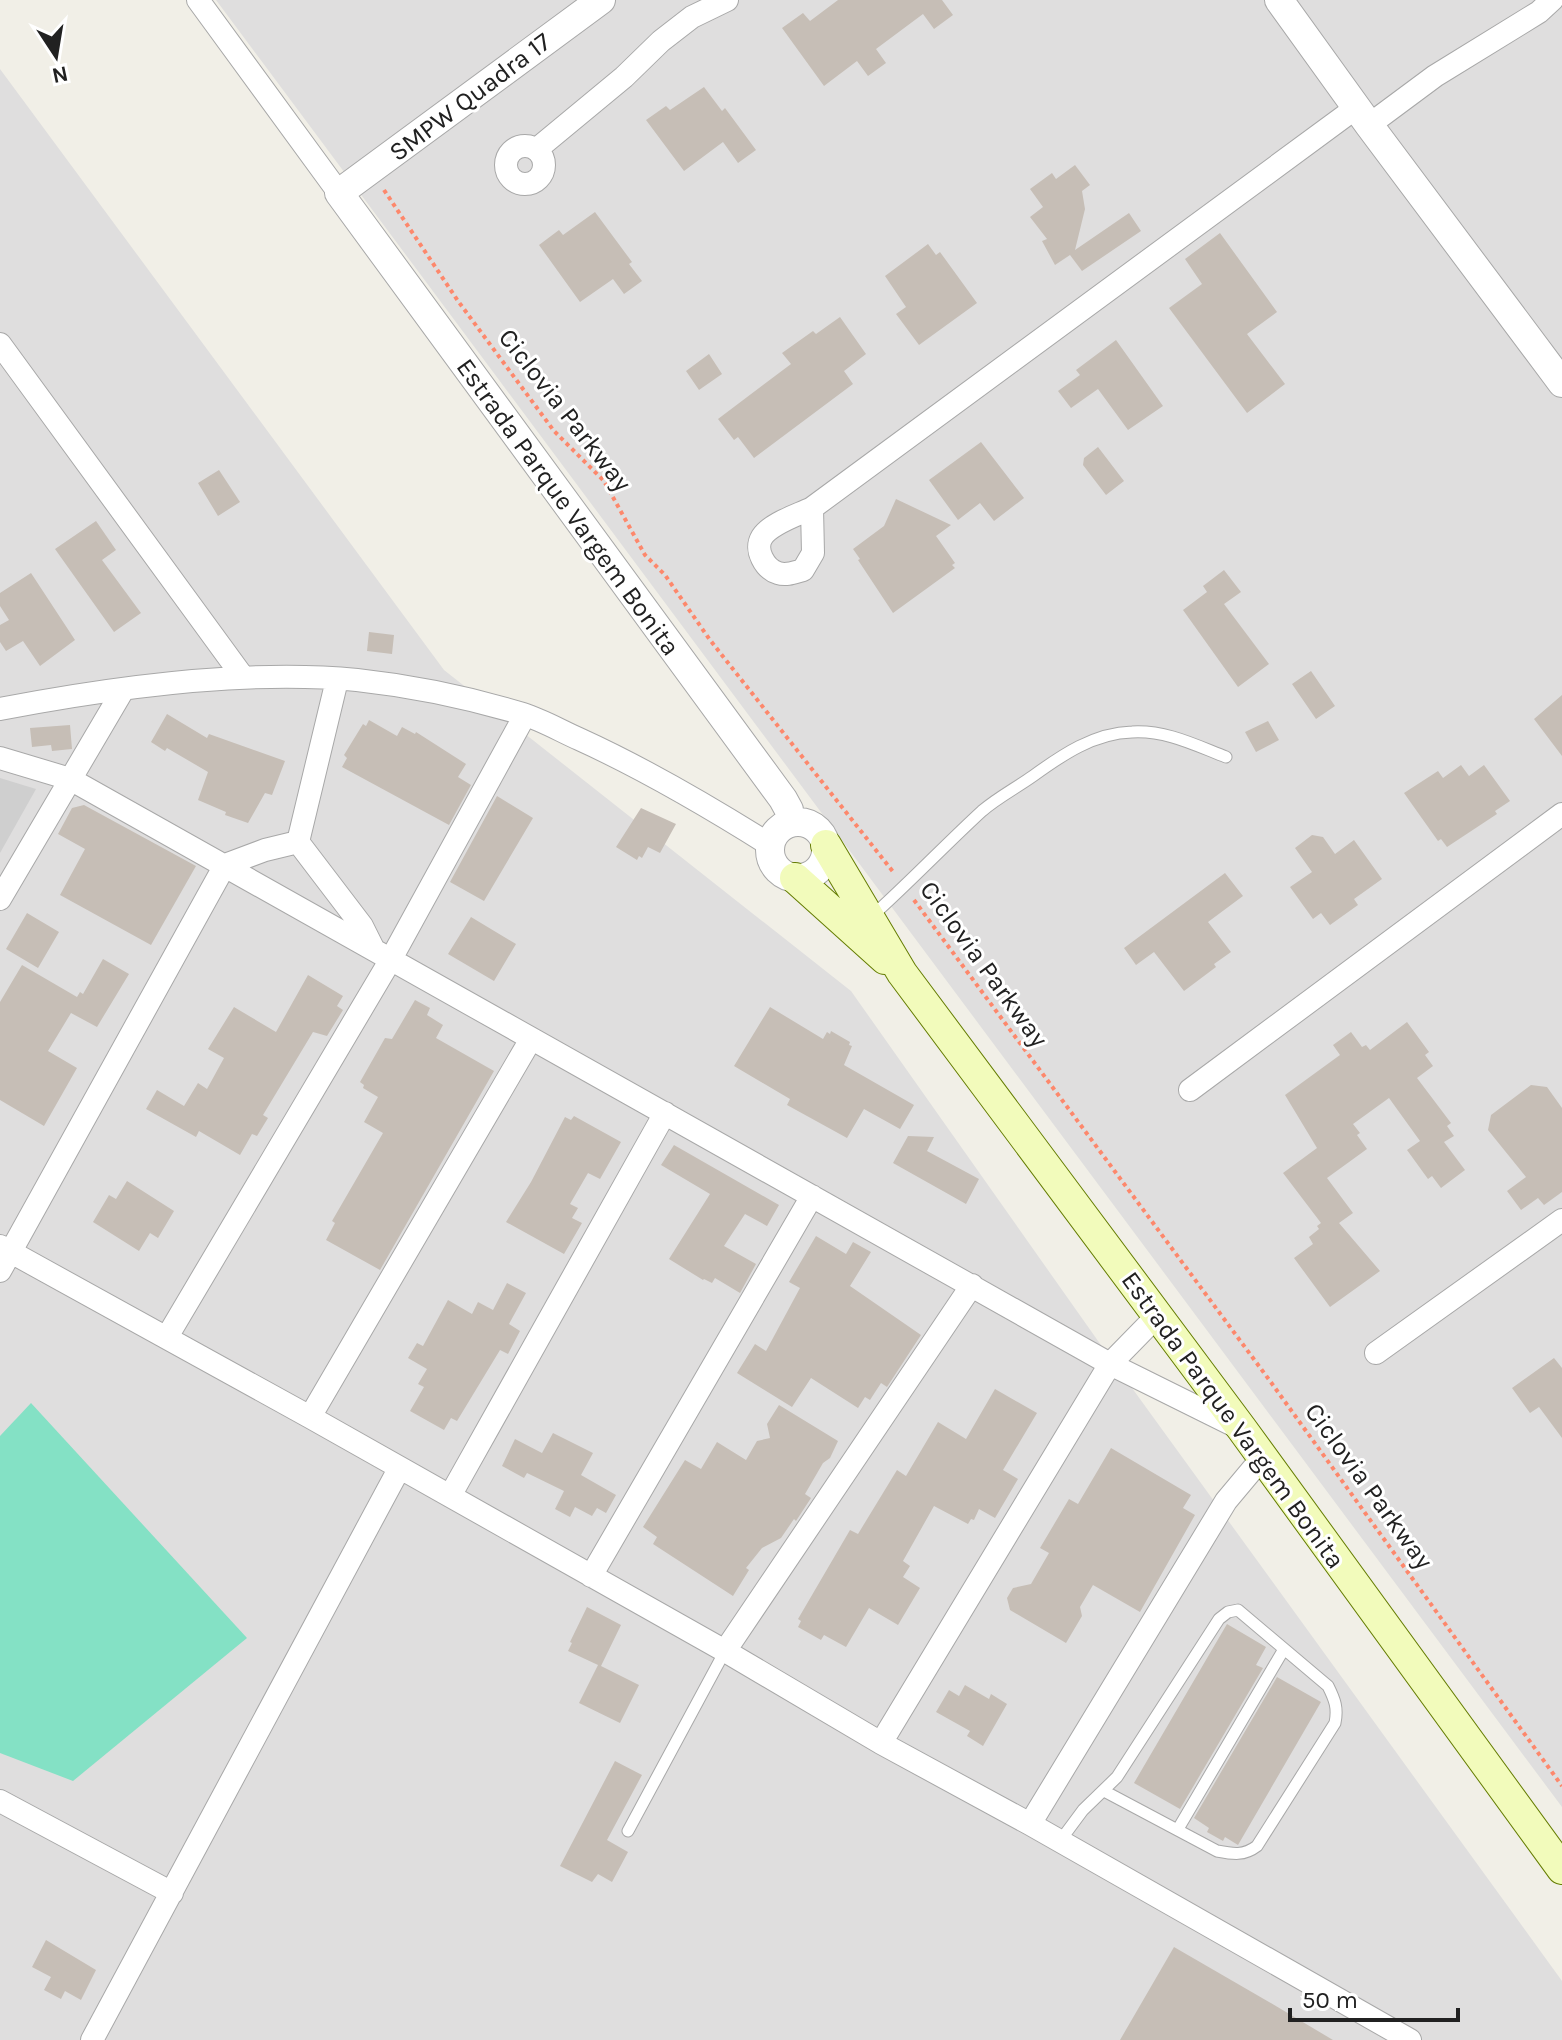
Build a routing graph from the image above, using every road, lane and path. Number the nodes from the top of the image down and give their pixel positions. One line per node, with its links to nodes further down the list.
1 (198, 0): 9 (street)
2 (601, 0): 8 (street, SMPW Quadra 17)
3 (727, 0): 7 (street)
4 (1279, 0): 6 (street)
5 (1552, 0): 6 (street)
6 (1363, 116): 11 (street); 12 (street)
7 (537, 149)
8 (371, 171): 9 (street, SMPW Quadra 17); 28 (path, Ciclovia Parkway)
9 (339, 193): 22 (street, Estrada Parque Vargem Bonita)
10 (0, 344): 13 (street)
11 (1562, 383)
12 (812, 508)
13 (243, 677): 14 (street); 15 (street)
14 (337, 680): 17 (street); 23 (street)
15 (123, 690): 16 (street); 20 (street)
16 (0, 709)
17 (525, 715): 24 (street); 31 (street)
18 (1226, 757): 28 (lane)
19 (0, 758): 20 (street)
20 (70, 779): 26 (street); 29 (street)
21 (1562, 814): 34 (street)
22 (790, 823): 24 (street); 25 (street)
23 (298, 842): 26 (street); 31 (street)
24 (770, 845): 27 (street)
25 (826, 845): 27 (street); 30 (main road, Estrada Parque Vargem Bonita)
26 (225, 865): 31 (street); 38 (street)
27 (795, 878): 32 (main road, Estrada Parque Vargem Bonita)
28 (905, 887): 30 (lane); 53 (path, Ciclovia Parkway)
29 (0, 899)
30 (870, 917): 32 (main road, Estrada Parque Vargem Bonita)
31 (382, 954): 33 (street); 41 (street)
32 (902, 973): 40 (main road, Estrada Parque Vargem Bonita)
33 (531, 1039): 35 (street); 44 (street)
34 (1190, 1090)
35 (665, 1113): 36 (street); 48 (street)
36 (812, 1196): 39 (street); 49 (street)
37 (1562, 1220): 42 (street)
38 (4, 1256): 41 (street)
39 (972, 1285): 43 (street); 51 (street)
40 (1157, 1316): 43 (street); 45 (main road, Estrada Parque Vargem Bonita)
41 (167, 1337): 44 (street)
42 (1376, 1353)
43 (1110, 1364): 45 (street); 52 (street)
44 (310, 1417): 47 (street)
45 (1242, 1429): 46 (main road, Estrada Parque Vargem Bonita)
46 (1262, 1458): 56 (street); 60 (main road, Estrada Parque Vargem Bonita)
47 (399, 1469): 48 (street); 61 (street)
48 (450, 1496): 49 (street)
49 (591, 1576): 51 (street)
50 (1284, 1649): 54 (lane); 57 (lane); 57 (lane)
51 (725, 1651): 52 (street); 58 (lane)
52 (881, 1743): 56 (street)
53 (1562, 1786)
54 (1104, 1791): 57 (lane); 59 (lane)
55 (0, 1801): 61 (street)
56 (1030, 1824): 59 (street)
57 (1178, 1829)
58 (628, 1831)
59 (1060, 1841): 63 (street)
60 (1562, 1869)
61 (172, 1893): 62 (street)
62 (92, 2040)
63 (1410, 2040)

